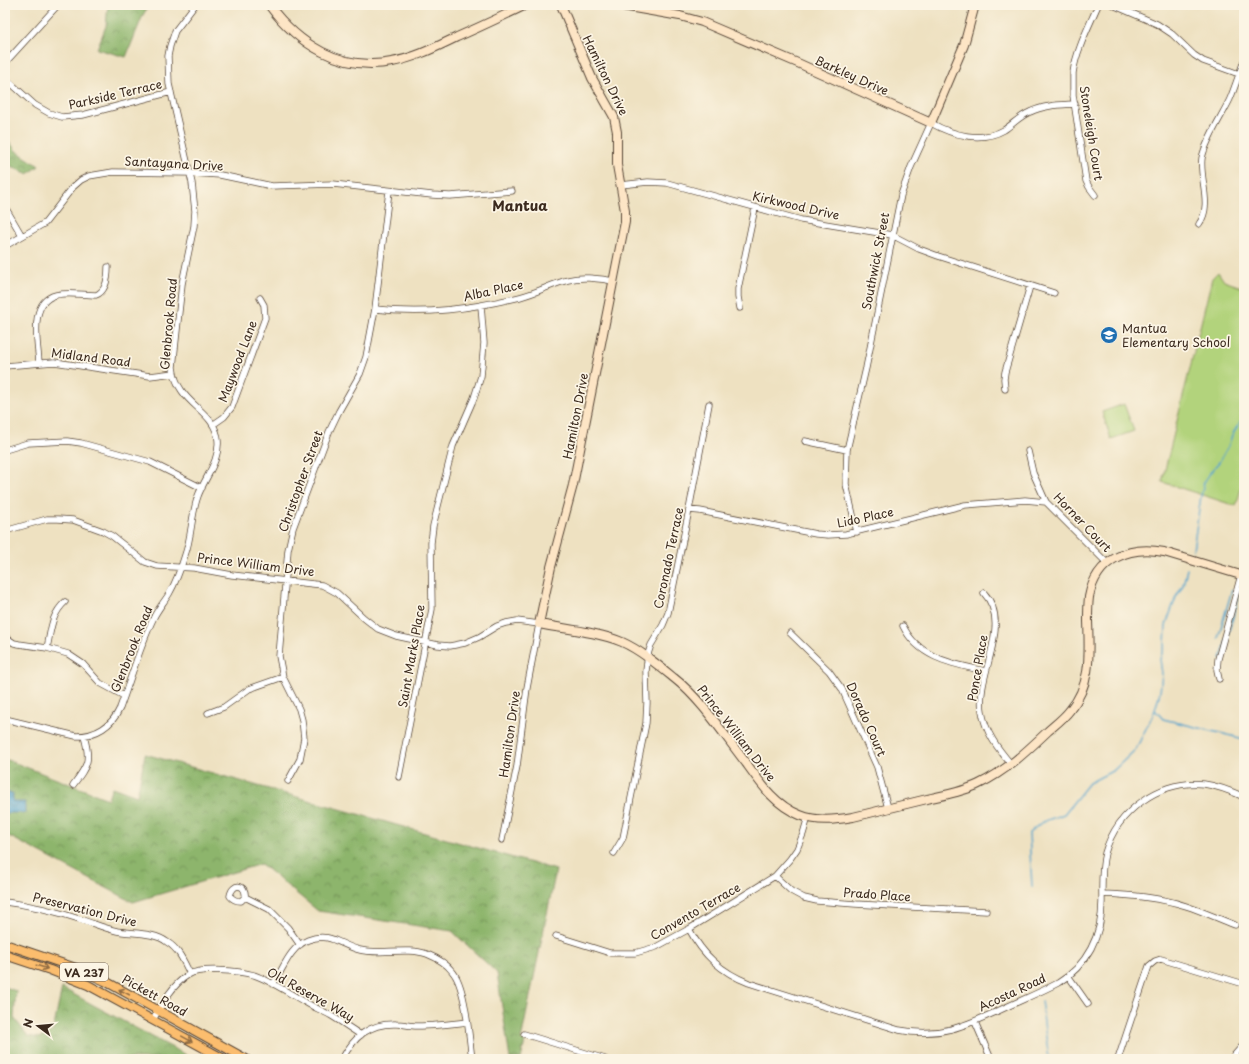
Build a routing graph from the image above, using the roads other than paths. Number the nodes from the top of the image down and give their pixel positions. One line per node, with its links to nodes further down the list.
1 (58, 5): 11 (street)
2 (195, 5): 14 (street, Glenbrook Road)
3 (269, 5): 4 (street)
4 (526, 5)
5 (561, 5): 18 (street, Hamilton Drive)
6 (617, 5): 16 (street, Barkley Drive)
7 (975, 5): 16 (street, Southwick Street)
8 (1098, 5): 15 (street, Stoneleigh Court)
9 (1112, 5): 12 (street)
10 (1244, 61): 12 (street)
11 (5, 63)
12 (1239, 74): 24 (street)
13 (5, 78): 14 (street, Parkside Terrace)
14 (171, 92): 17 (street, Glenbrook Road)
15 (1075, 104): 16 (street, Barkley Drive); 21 (street, Stoneleigh Court)
16 (930, 123): 25 (street, Southwick Street)
17 (189, 173): 19 (street, Santayana Drive); 26 (street, Santayana Drive); 38 (street, Glenbrook Road)
18 (620, 185): 23 (street, Kirkwood Drive); 29 (street, Hamilton Drive)
19 (389, 191): 20 (street, Santayana Drive); 35 (street, Christopher Street)
20 (512, 191)
21 (1095, 195)
22 (5, 208): 26 (street)
23 (755, 208): 25 (street, Kirkwood Drive); 34 (street)
24 (1199, 224)
25 (892, 235): 30 (street, Kirkwood Drive); 44 (street, Southwick Street)
26 (22, 236): 27 (street, Santayana Drive)
27 (5, 246)
28 (108, 267): 36 (street)
29 (614, 281): 33 (street, Alba Place); 57 (street, Hamilton Drive)
30 (1030, 286): 31 (street, Kirkwood Drive); 39 (street)
31 (1054, 293)
32 (260, 298): 41 (street, Maywood Lane)
33 (481, 306): 35 (street, Alba Place); 61 (street, Saint Marks Place)
34 (740, 308)
35 (375, 310): 54 (street, Christopher Street)
36 (39, 364): 37 (street, Midland Road); 38 (street, Midland Road)
37 (5, 366)
38 (174, 373): 41 (street, Glenbrook Road)
39 (1005, 389)
40 (709, 404): 48 (street, Coronado Terrace)
41 (214, 424): 46 (street, Glenbrook Road)
42 (805, 441): 44 (street)
43 (5, 450): 46 (street)
44 (848, 450): 50 (street, Southwick Street)
45 (1028, 451): 47 (street, Horner Court)
46 (202, 488): 52 (street, Glenbrook Road)
47 (1046, 502): 50 (street, Lido Place); 51 (street, Horner Court)
48 (689, 510): 50 (street, Lido Place); 63 (street, Coronado Terrace)
49 (5, 531): 52 (street, Prince William Drive)
50 (857, 532)
51 (1107, 563): 53 (street, Prince William Drive); 71 (street, Prince William Drive)
52 (180, 567): 54 (street, Prince William Drive); 67 (street, Glenbrook Road)
53 (1243, 576): 66 (street)
54 (285, 580): 61 (street, Prince William Drive); 65 (street, Christopher Street)
55 (984, 593): 64 (street, Ponce Place)
56 (65, 602): 62 (street)
57 (539, 624): 61 (street, Prince William Drive); 63 (street, Prince William Drive); 78 (street, Hamilton Drive)
58 (903, 626): 64 (street)
59 (790, 633): 76 (street, Dorado Court)
60 (5, 637): 62 (street)
61 (426, 642): 72 (street, Saint Marks Place)
62 (47, 648): 67 (street)
63 (647, 658): 77 (street, Prince William Drive); 79 (street, Coronado Terrace)
64 (985, 671): 71 (street, Ponce Place)
65 (283, 677): 68 (street); 73 (street, Christopher Street)
66 (1219, 679)
67 (124, 696): 70 (street, Glenbrook Road)
68 (208, 713)
69 (5, 719): 70 (street, Glenbrook Road)
70 (84, 736): 74 (street)
71 (1011, 764): 76 (street, Prince William Drive)
72 (399, 777)
73 (288, 781)
74 (73, 785)
75 (1244, 797): 81 (street, Acosta Road)
76 (888, 808): 77 (street, Prince William Drive)
77 (808, 817): 80 (street, Convento Terrace)
78 (502, 840)
79 (614, 853)
80 (775, 876): 84 (street, Prado Place); 86 (street, Convento Terrace)
81 (1102, 894): 85 (street); 92 (street, Acosta Road)
82 (245, 897): 89 (street)
83 (5, 902): 91 (street, Preservation Drive)
84 (986, 911)
85 (1235, 925)
86 (689, 929): 87 (street, Convento Terrace); 99 (street, Acosta Road)
87 (556, 936)
88 (5, 944): 96 (main road, Pickett Road / VA 237, one-way to 88)
89 (300, 945): 93 (street); 98 (street)
90 (5, 955): 97 (main road, Pickett Road / VA 237, one-way to 97)
91 (190, 974): 93 (street, Old Reserve Way); 96 (street)
92 (1069, 977): 95 (street); 99 (street, Acosta Road)
93 (273, 984): 101 (street, Old Reserve Way)
94 (1244, 984): 109 (street)
95 (1088, 1004)
96 (159, 1011): 97 (street); 104 (main road, Pickett Road / VA 237)
97 (153, 1020): 103 (main road, Pickett Road / VA 237, one-way to 103)
98 (467, 1022): 101 (street); 106 (street)
99 (975, 1022): 108 (street)
100 (524, 1034): 107 (street)
101 (361, 1035): 105 (street)
102 (1244, 1044): 110 (street)
103 (224, 1059)
104 (246, 1059)
105 (342, 1059)
106 (472, 1059)
107 (605, 1059)
108 (991, 1059)
109 (1118, 1059)
110 (1231, 1059)

